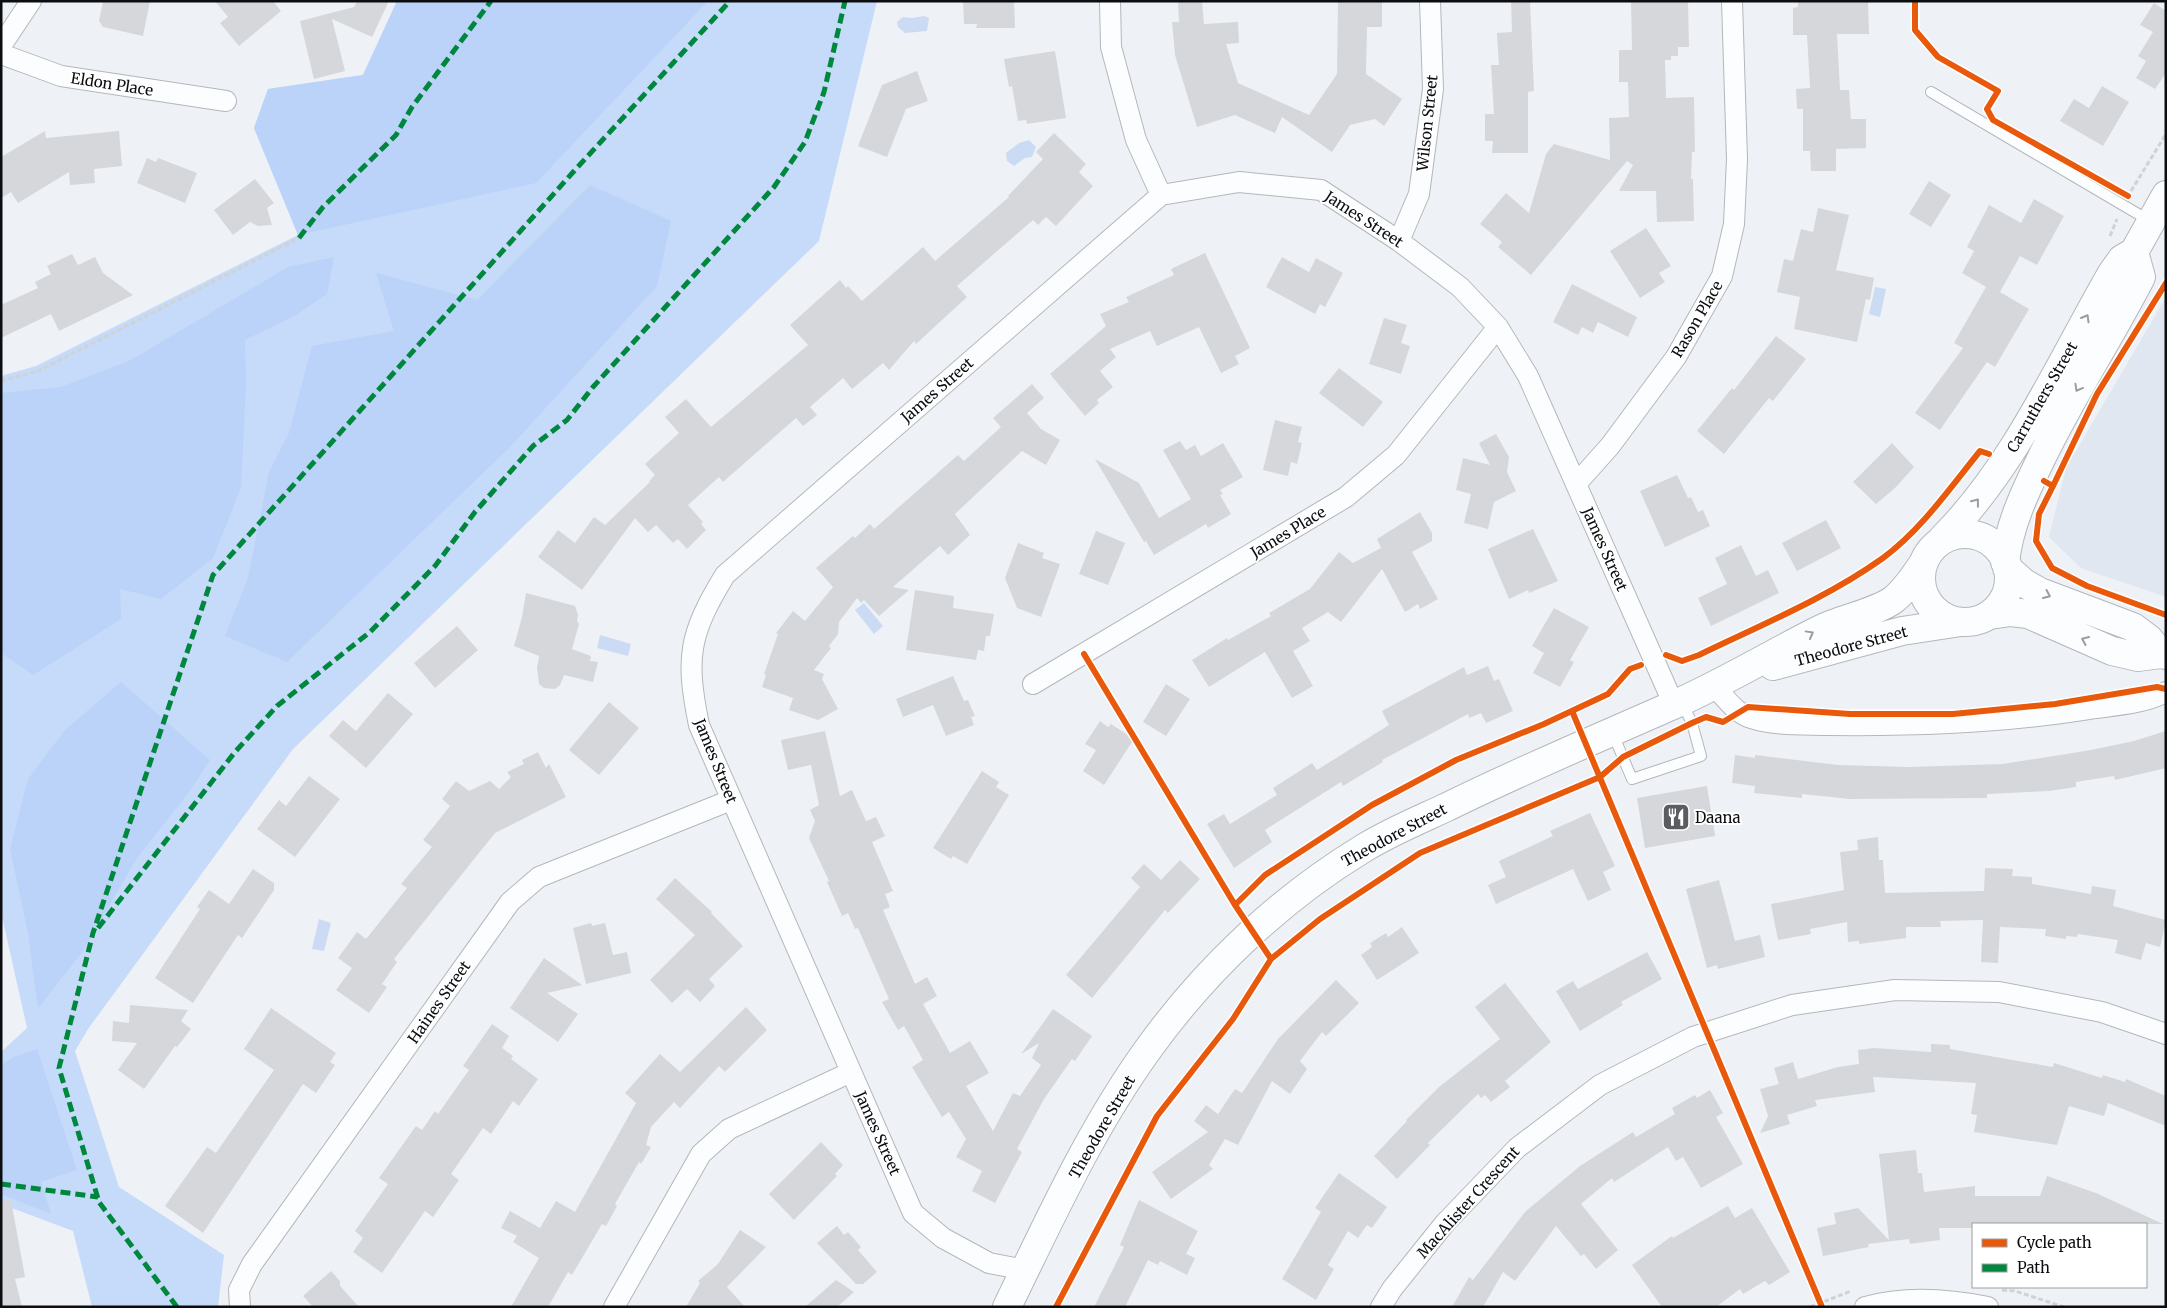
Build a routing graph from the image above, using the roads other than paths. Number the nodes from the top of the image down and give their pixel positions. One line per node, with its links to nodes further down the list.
1 (31, 1): 5 (street)
2 (1110, 1): 9 (street)
3 (1430, 1): 12 (street, Wilson Street)
4 (1732, 1): 15 (street, Rason Place)
5 (1, 46)
6 (1, 54): 8 (street, Eldon Place)
7 (1931, 92): 11 (lane)
8 (226, 101)
9 (1161, 195): 12 (street, James Street); 26 (street, James Street)
10 (2166, 195): 11 (main road, Carruthers Street)
11 (2151, 221): 13 (main road, Carruthers Street)
12 (1399, 241): 14 (street, James Street)
13 (2134, 252): 16 (main road, Carruthers Street, one-way to 13); 18 (main road, Carruthers Street, one-way to 18)
14 (1498, 328): 15 (street, James Street); 22 (street, James Place)
15 (1576, 484): 24 (street, James Street)
16 (1944, 538): 17 (main road); 18 (main road)
17 (1924, 562): 19 (main road); 21 (main road, Theodore Street, one-way to 17)
18 (2006, 565): 19 (main road); 20 (main road, Theodore Street, one-way to 20)
19 (1977, 618): 20 (main road, Theodore Street, one-way to 19); 21 (main road, Theodore Street)
20 (2163, 654)
21 (1726, 681): 23 (street); 24 (main road, Theodore Street)
22 (1033, 684)
23 (2166, 692)
24 (1678, 703): 25 (main road, Theodore Street); 25 (lane)
25 (1612, 733): 29 (main road, Theodore Street)
26 (732, 800): 28 (street, James Street); 30 (street, Haines Street)
27 (2166, 1034): 33 (street, MacAlister Crescent)
28 (851, 1072): 29 (street, James Street); 31 (street)
29 (1025, 1270): 32 (main road, Theodore Street)
30 (240, 1307)
31 (614, 1307)
32 (1007, 1307)
33 (1381, 1307)
34 (1865, 1307): 35 (street)
35 (1988, 1307)

